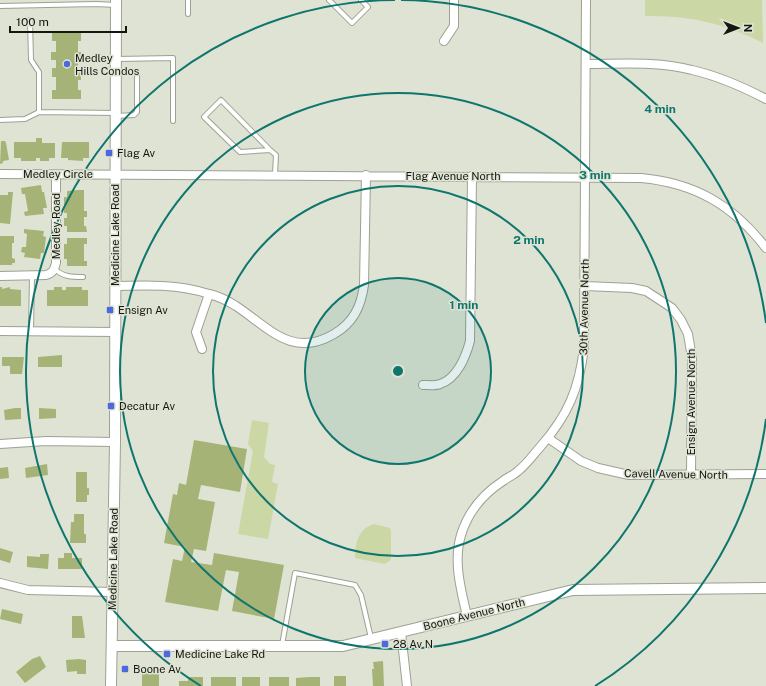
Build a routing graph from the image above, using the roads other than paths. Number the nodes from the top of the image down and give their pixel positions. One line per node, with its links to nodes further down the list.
1 (188, 0): 8 (lane)
2 (329, 0): 3 (lane)
3 (361, 0)
4 (454, 0): 10 (street)
5 (586, 0): 12 (street, 30th Avenue North)
6 (116, 3): 7 (lane); 11 (street, Medicine Lake Road)
7 (0, 6)
8 (188, 14)
9 (30, 20): 15 (lane)
10 (444, 41)
11 (116, 59): 16 (street, Medicine Lake Road); 18 (lane)
12 (586, 64): 14 (street); 26 (street, 30th Avenue North)
13 (137, 73): 16 (lane)
14 (766, 99)
15 (39, 112): 16 (lane); 17 (lane)
16 (116, 115): 21 (street, Medicine Lake Road)
17 (0, 120)
18 (173, 121)
19 (270, 150): 19 (lane); 22 (lane)
20 (0, 174): 23 (street, Medley Circle)
21 (116, 174): 22 (street, Flag Avenue North); 23 (street, Medley Circle); 32 (street, Medicine Lake Road)
22 (275, 174): 24 (street, Flag Avenue North)
23 (56, 175): 28 (street, Medley Road)
24 (366, 175): 25 (street, Flag Avenue North); 34 (street)
25 (472, 176): 26 (street, Flag Avenue North); 39 (street)
26 (585, 177): 27 (street, Flag Avenue North); 33 (street, 30th Avenue North)
27 (766, 248)
28 (55, 269): 30 (street, Medley Road); 31 (lane)
29 (0, 276): 30 (street)
30 (32, 276): 36 (lane)
31 (83, 277)
32 (115, 286): 34 (street); 37 (street, Medicine Lake Road)
33 (585, 286): 40 (street, 30th Avenue North); 43 (street, Ensign Avenue North)
34 (209, 294): 38 (street)
35 (0, 331): 36 (street)
36 (31, 331): 37 (street)
37 (115, 332): 41 (street, Medicine Lake Road)
38 (202, 349)
39 (423, 384)
40 (548, 438): 43 (street, Cavell Avenue North); 48 (street, 30th Avenue North)
41 (115, 442): 42 (street); 47 (street, Medicine Lake Road)
42 (0, 444)
43 (691, 474): 44 (street, Cavell Avenue North)
44 (766, 474)
45 (0, 583): 47 (street)
46 (766, 588): 48 (street, Boone Avenue North)
47 (113, 592): 51 (street, Medicine Lake Road)
48 (467, 616): 49 (street, Boone Avenue North)
49 (401, 632): 50 (street, Boone Avenue North); 54 (street)
50 (372, 640): 52 (street, Boone Avenue North); 52 (lane)
51 (112, 646): 52 (street, Boone Avenue North); 53 (street, Medicine Lake Road)
52 (281, 647)
53 (111, 686)
54 (407, 686)

